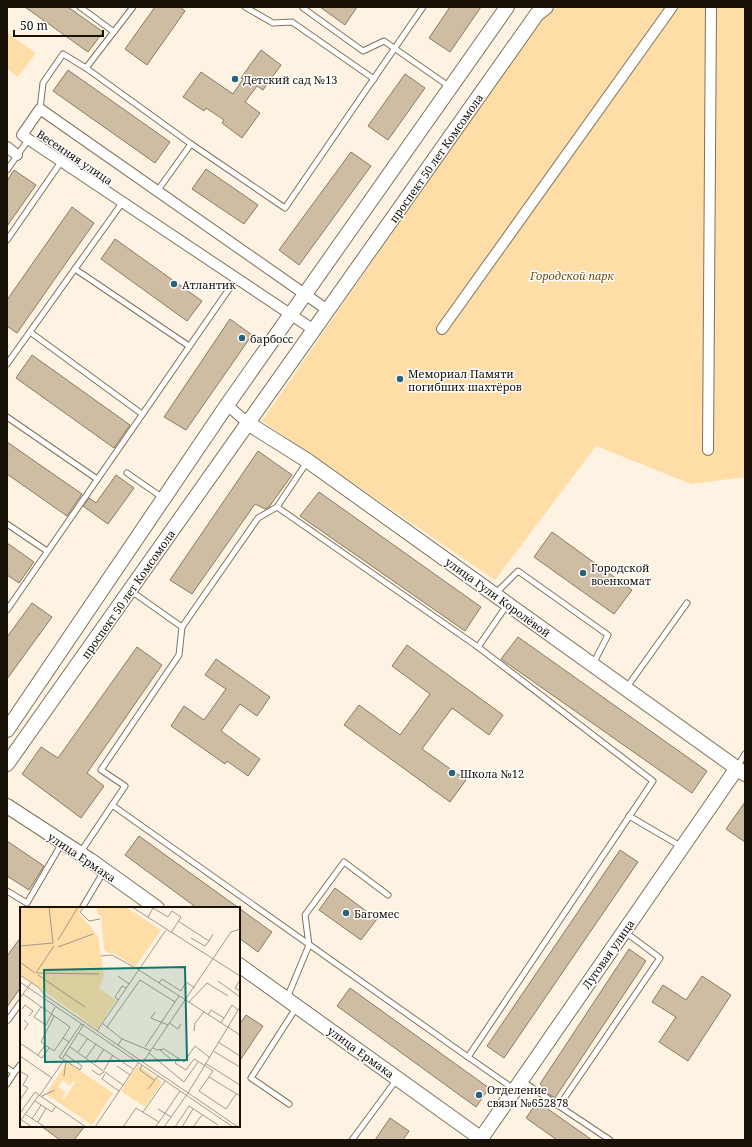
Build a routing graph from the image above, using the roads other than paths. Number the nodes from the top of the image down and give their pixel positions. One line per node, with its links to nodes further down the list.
1 (80, 7): 10 (lane)
2 (133, 7): 10 (lane)
3 (245, 7): 13 (lane)
4 (304, 7): 11 (lane)
5 (423, 7): 11 (lane)
6 (507, 7): 14 (main road, проспект 50 лет Комсомола)
7 (546, 7): 28 (main road, проспект 50 лет Комсомола)
8 (672, 7): 30 (street)
9 (711, 7): 39 (street)
10 (114, 32): 12 (lane)
11 (396, 48): 13 (lane); 14 (lane)
12 (86, 68): 15 (lane); 17 (lane)
13 (374, 79): 17 (lane)
14 (451, 88): 27 (main road, проспект 50 лет Комсомола)
15 (40, 109): 16 (street, Весенняя улица); 22 (street, Весенняя улица)
16 (28, 140): 19 (lane); 20 (street, Весенняя улица)
17 (192, 144): 22 (lane)
18 (7, 147): 19 (street)
19 (17, 155): 21 (lane)
20 (61, 162): 23 (street, Весенняя улица); 24 (lane)
21 (8, 168)
22 (158, 190): 27 (street, Весенняя улица)
23 (122, 203): 25 (lane); 26 (street, Весенняя улица)
24 (7, 240)
25 (75, 269): 32 (lane); 33 (lane)
26 (236, 279): 29 (street, Весенняя улица); 33 (lane)
27 (305, 294): 28 (street); 29 (main road, проспект 50 лет Комсомола)
28 (328, 311): 31 (main road, проспект 50 лет Комсомола)
29 (291, 316): 31 (street); 35 (main road, проспект 50 лет Комсомола)
30 (442, 329)
31 (314, 330): 38 (main road, проспект 50 лет Комсомола)
32 (30, 332): 34 (lane); 36 (lane)
33 (189, 346): 36 (lane)
34 (7, 364)
35 (227, 405): 38 (street); 43 (main road, проспект 50 лет Комсомола)
36 (142, 414): 42 (lane)
37 (7, 417): 42 (lane)
38 (249, 424): 40 (main road, улица Гули Королёвой); 47 (main road, проспект 50 лет Комсомола)
39 (708, 450)
40 (308, 461): 44 (lane); 48 (main road, улица Гули Королёвой)
41 (127, 473): 43 (lane)
42 (97, 479): 46 (lane)
43 (164, 498): 56 (main road, проспект 50 лет Комсомола)
44 (277, 507): 52 (lane); 53 (lane)
45 (7, 524): 46 (lane)
46 (47, 551): 51 (lane)
47 (130, 590): 52 (lane); 58 (main road, проспект 50 лет Комсомола)
48 (494, 595): 50 (main road, улица Гули Королёвой); 54 (lane)
49 (687, 603): 55 (lane)
50 (508, 604): 53 (lane); 54 (main road, улица Гули Королёвой)
51 (7, 610)
52 (182, 627): 60 (lane)
53 (478, 647): 62 (lane)
54 (593, 665): 55 (main road, улица Гули Королёвой)
55 (626, 689): 59 (main road, улица Гули Королёвой)
56 (7, 730)
57 (745, 754): 59 (lane)
58 (7, 764)
59 (741, 771): 64 (main road, Луговая улица)
60 (112, 805): 65 (lane); 72 (lane)
61 (7, 806): 63 (main road, улица Ермака)
62 (629, 816): 64 (lane); 77 (lane)
63 (62, 843): 65 (main road, улица Ермака); 67 (lane)
64 (682, 848): 71 (main road, Луговая улица)
65 (80, 854): 66 (main road, улица Ермака)
66 (104, 871): 69 (lane); 70 (main road, улица Ермака)
67 (7, 891)
68 (388, 895): 72 (lane)
69 (83, 907)
70 (156, 907)
71 (624, 932): 83 (main road, Луговая улица); 85 (lane)
72 (309, 945): 74 (lane); 77 (lane)
73 (240, 966): 74 (main road, улица Ермака)
74 (293, 1002): 81 (main road, улица Ермака); 84 (lane)
75 (20, 1003): 76 (lane)
76 (8, 1020)
77 (468, 1057): 83 (lane)
78 (20, 1065): 80 (lane)
79 (7, 1068): 80 (lane)
80 (14, 1073): 82 (lane)
81 (398, 1078): 86 (lane); 87 (main road, улица Ермака)
82 (7, 1084)
83 (518, 1085): 85 (lane); 87 (main road, Луговая улица)
84 (289, 1104)
85 (559, 1106): 88 (lane)
86 (352, 1140)
87 (481, 1140)
88 (610, 1140)

